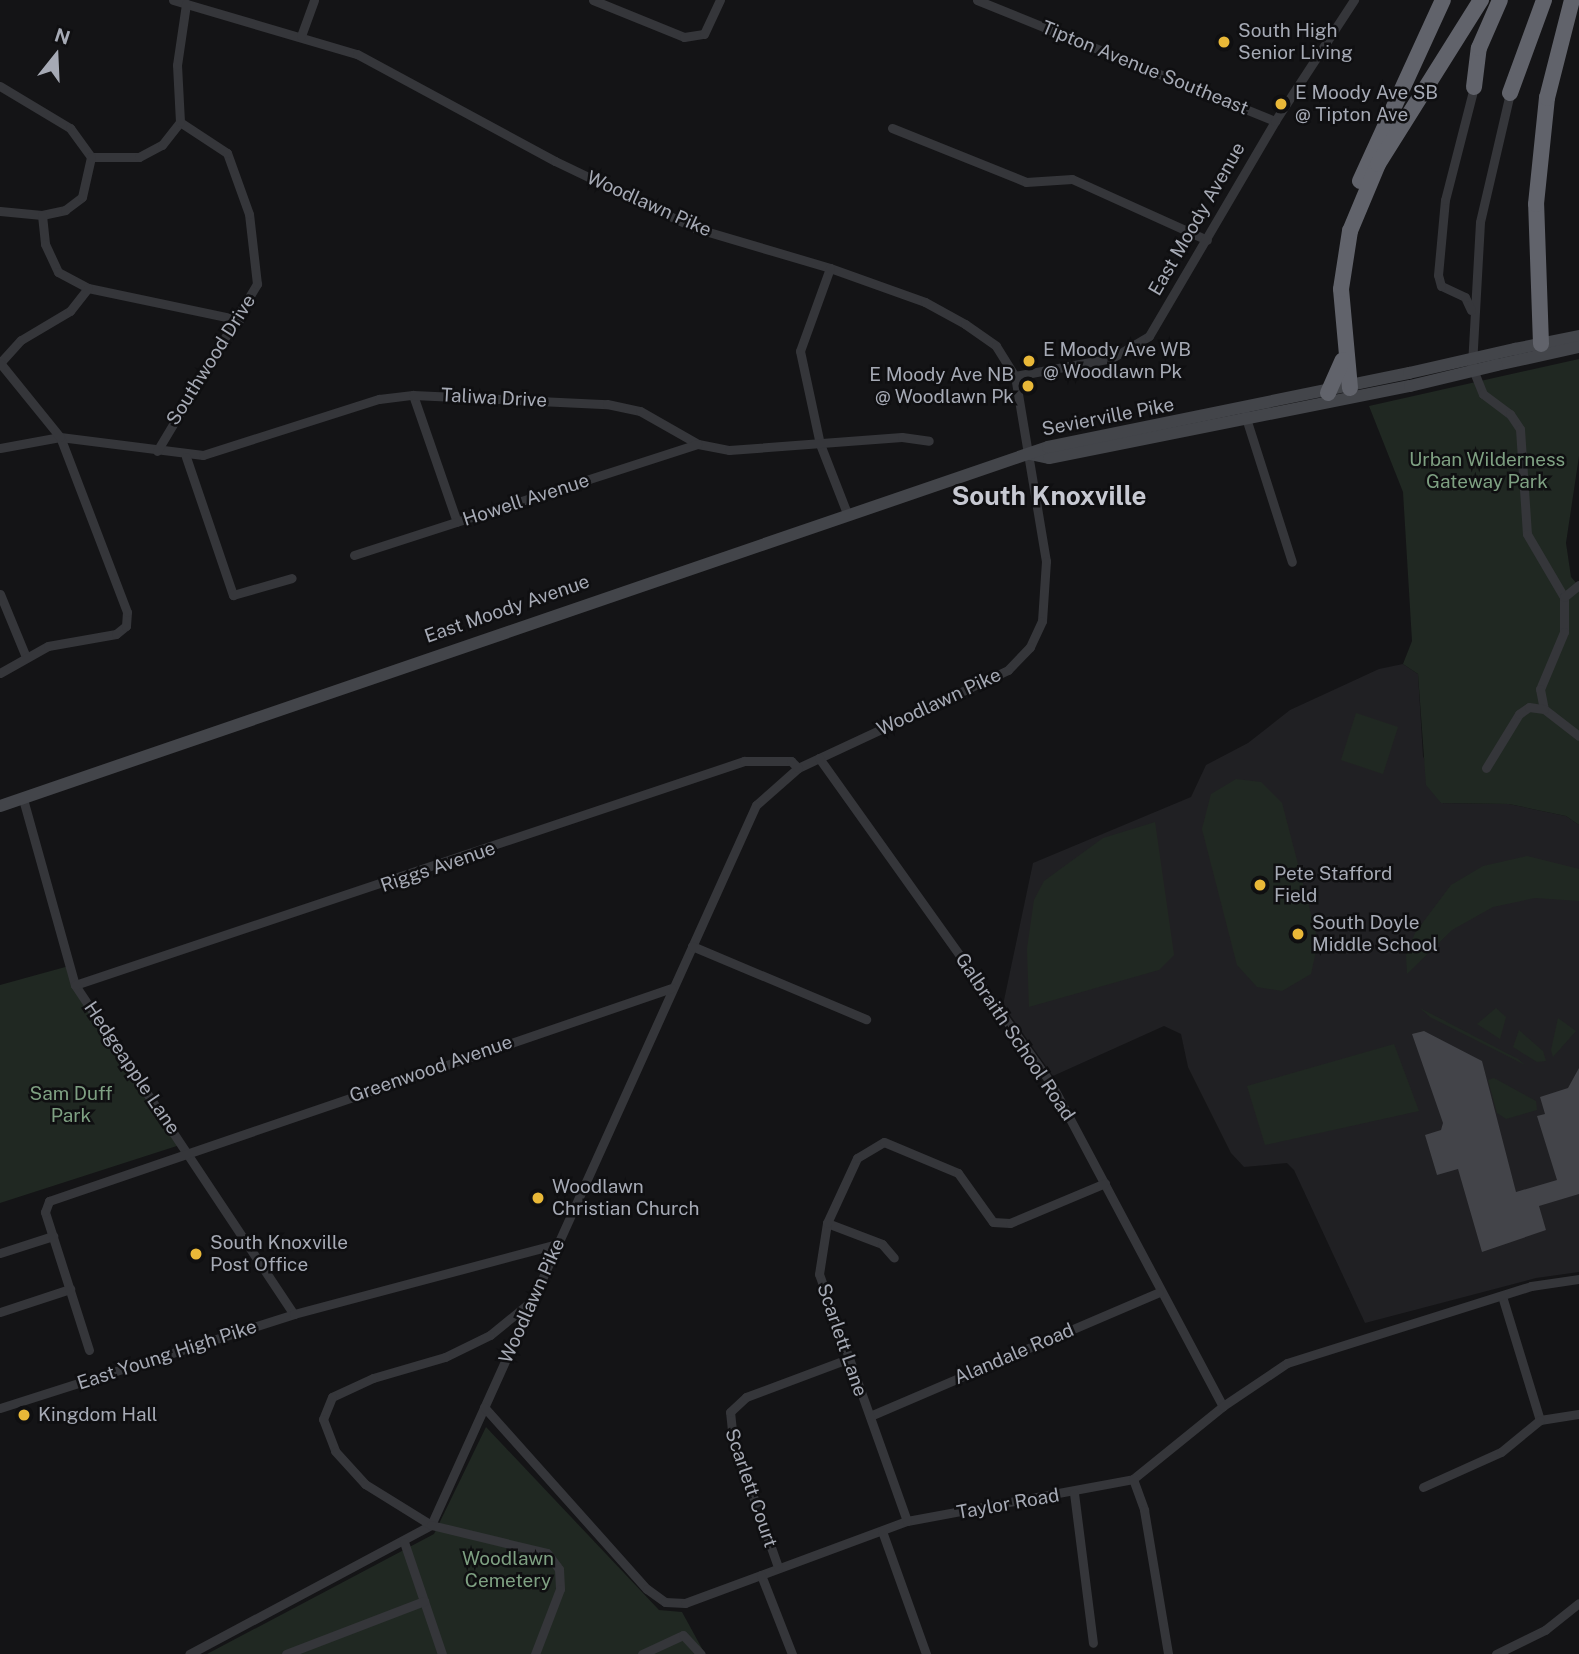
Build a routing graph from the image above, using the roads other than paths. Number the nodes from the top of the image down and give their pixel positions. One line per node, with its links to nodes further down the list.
1 (173, 0): 12 (street, Woodlawn Pike)
2 (314, 0): 13 (street)
3 (593, 0): 4 (street)
4 (720, 0)
5 (976, 0): 17 (street, Tipton Avenue Southeast)
6 (1354, 0): 17 (street, East Moody Avenue)
7 (1443, 0): 23 (highway)
8 (1481, 0): 23 (highway)
9 (1500, 0): 15 (highway)
10 (1544, 0): 16 (highway)
11 (1572, 0): 34 (highway)
12 (186, 4): 13 (street, Woodlawn Pike); 18 (street)
13 (300, 36): 25 (street, Woodlawn Pike)
14 (0, 86): 20 (street)
15 (1474, 87): 28 (street)
16 (1510, 93): 26 (street)
17 (1275, 121): 24 (street, East Moody Avenue)
18 (180, 122): 20 (street); 30 (street, Southwood Drive)
19 (892, 128): 24 (street)
20 (91, 158): 22 (street)
21 (0, 211): 22 (street)
22 (42, 215): 27 (street)
23 (1350, 231): 32 (highway)
24 (1207, 240): 36 (street, East Moody Avenue)
25 (830, 268): 36 (street, Woodlawn Pike); 45 (street)
26 (1475, 280): 28 (street); 29 (street)
27 (88, 288): 30 (street); 35 (street)
28 (1460, 293): 29 (street)
29 (1472, 312): 57 (street)
30 (240, 320): 47 (street, Southwood Drive)
31 (1579, 336): 34 (main road, Sevierville Pike)
32 (1343, 343): 38 (highway); 39 (highway)
33 (1579, 347): 34 (main road, Sevierville Pike)
34 (1541, 350): 37 (main road, Sevierville Pike, bridge); 37 (main road, Sevierville Pike, bridge)
35 (0, 363): 42 (street)
36 (1015, 376): 48 (street, Woodlawn Pike)
37 (1409, 380): 39 (main road, Sevierville Pike)
38 (1328, 393): 39 (main road, Sevierville Pike); 41 (main road, Sevierville Pike)
39 (1351, 393): 41 (main road, Sevierville Pike)
40 (413, 395): 44 (street, Taliwa Drive); 49 (street, Taliwa Drive); 51 (street)
41 (1245, 416): 48 (main road, Sevierville Pike); 53 (street)
42 (60, 437): 46 (street, Taliwa Drive); 47 (street, Taliwa Drive); 58 (street)
43 (929, 441): 45 (street, Taliwa Drive)
44 (698, 444): 45 (street, Taliwa Drive); 51 (street, Howell Avenue)
45 (820, 444): 50 (street)
46 (0, 448)
47 (157, 451): 49 (street, Taliwa Drive)
48 (1029, 454): 50 (main road, East Moody Avenue); 62 (street, Woodlawn Pike)
49 (186, 457): 54 (street, Southwood Drive)
50 (848, 516): 65 (main road, East Moody Avenue)
51 (457, 522): 52 (street, Howell Avenue)
52 (354, 555)
53 (1292, 562)
54 (292, 578)
55 (1579, 585): 57 (street)
56 (0, 594): 58 (street)
57 (1564, 597): 60 (street)
58 (26, 657): 59 (street)
59 (0, 673)
60 (1544, 709): 61 (street); 64 (street)
61 (1579, 736)
62 (819, 758): 63 (street, Woodlawn Pike); 72 (street, Galbraith School Road)
63 (798, 768): 67 (street, Woodlawn Pike); 68 (street, Riggs Avenue)
64 (1486, 768)
65 (23, 799): 66 (main road, East Moody Avenue); 68 (street, Hedgeapple Lane)
66 (0, 806)
67 (692, 946): 69 (street, Woodlawn Pike); 70 (street)
68 (75, 985): 71 (street, Hedgeapple Lane)
69 (672, 988): 71 (street, Greenwood Avenue); 75 (street, Woodlawn Pike)
70 (866, 1019)
71 (190, 1152): 74 (street, Greenwood Avenue); 84 (street, Hedgeapple Lane)
72 (1105, 1183): 73 (street, Scarlett Lane); 80 (street, Galbraith School Road)
73 (827, 1223): 77 (street); 86 (street, Scarlett Lane)
74 (53, 1236): 76 (street); 79 (street)
75 (557, 1244): 82 (street, Woodlawn Pike); 84 (street, East Young High Pike)
76 (0, 1254)
77 (894, 1258)
78 (1579, 1279): 81 (street, Taylor Road)
79 (70, 1289): 83 (street); 85 (street)
80 (1159, 1292): 87 (street, Galbraith School Road); 91 (street, Alandale Road)
81 (1502, 1296): 87 (street, Taylor Road); 92 (street)
82 (532, 1300): 88 (street, Woodlawn Pike); 97 (street)
83 (0, 1312)
84 (294, 1314): 89 (street, East Young High Pike)
85 (89, 1350)
86 (845, 1360): 91 (street, Scarlett Lane); 100 (street, Scarlett Court)
87 (1223, 1406): 93 (street, Taylor Road)
88 (484, 1407): 97 (street, Woodlawn Pike); 101 (street, Taylor Road)
89 (0, 1408)
90 (1579, 1415): 92 (street)
91 (870, 1416): 96 (street, Scarlett Lane)
92 (1540, 1420): 94 (street)
93 (1133, 1479): 95 (street, Taylor Road); 113 (street)
94 (1423, 1487)
95 (1074, 1493): 96 (street, Taylor Road); 104 (street)
96 (907, 1521): 98 (street, Taylor Road)
97 (431, 1525): 99 (street); 108 (street)
98 (882, 1531): 100 (street, Taylor Road); 112 (street)
99 (404, 1542): 102 (street); 105 (street)
100 (778, 1566): 101 (street, Taylor Road)
101 (761, 1575): 111 (street)
102 (424, 1601): 106 (street); 107 (street)
103 (1579, 1603): 114 (street)
104 (1093, 1643)
105 (189, 1654)
106 (286, 1654)
107 (442, 1654)
108 (535, 1654)
109 (642, 1654): 110 (street)
110 (701, 1654)
111 (792, 1654)
112 (926, 1654)
113 (1168, 1654)
114 (1496, 1654)

